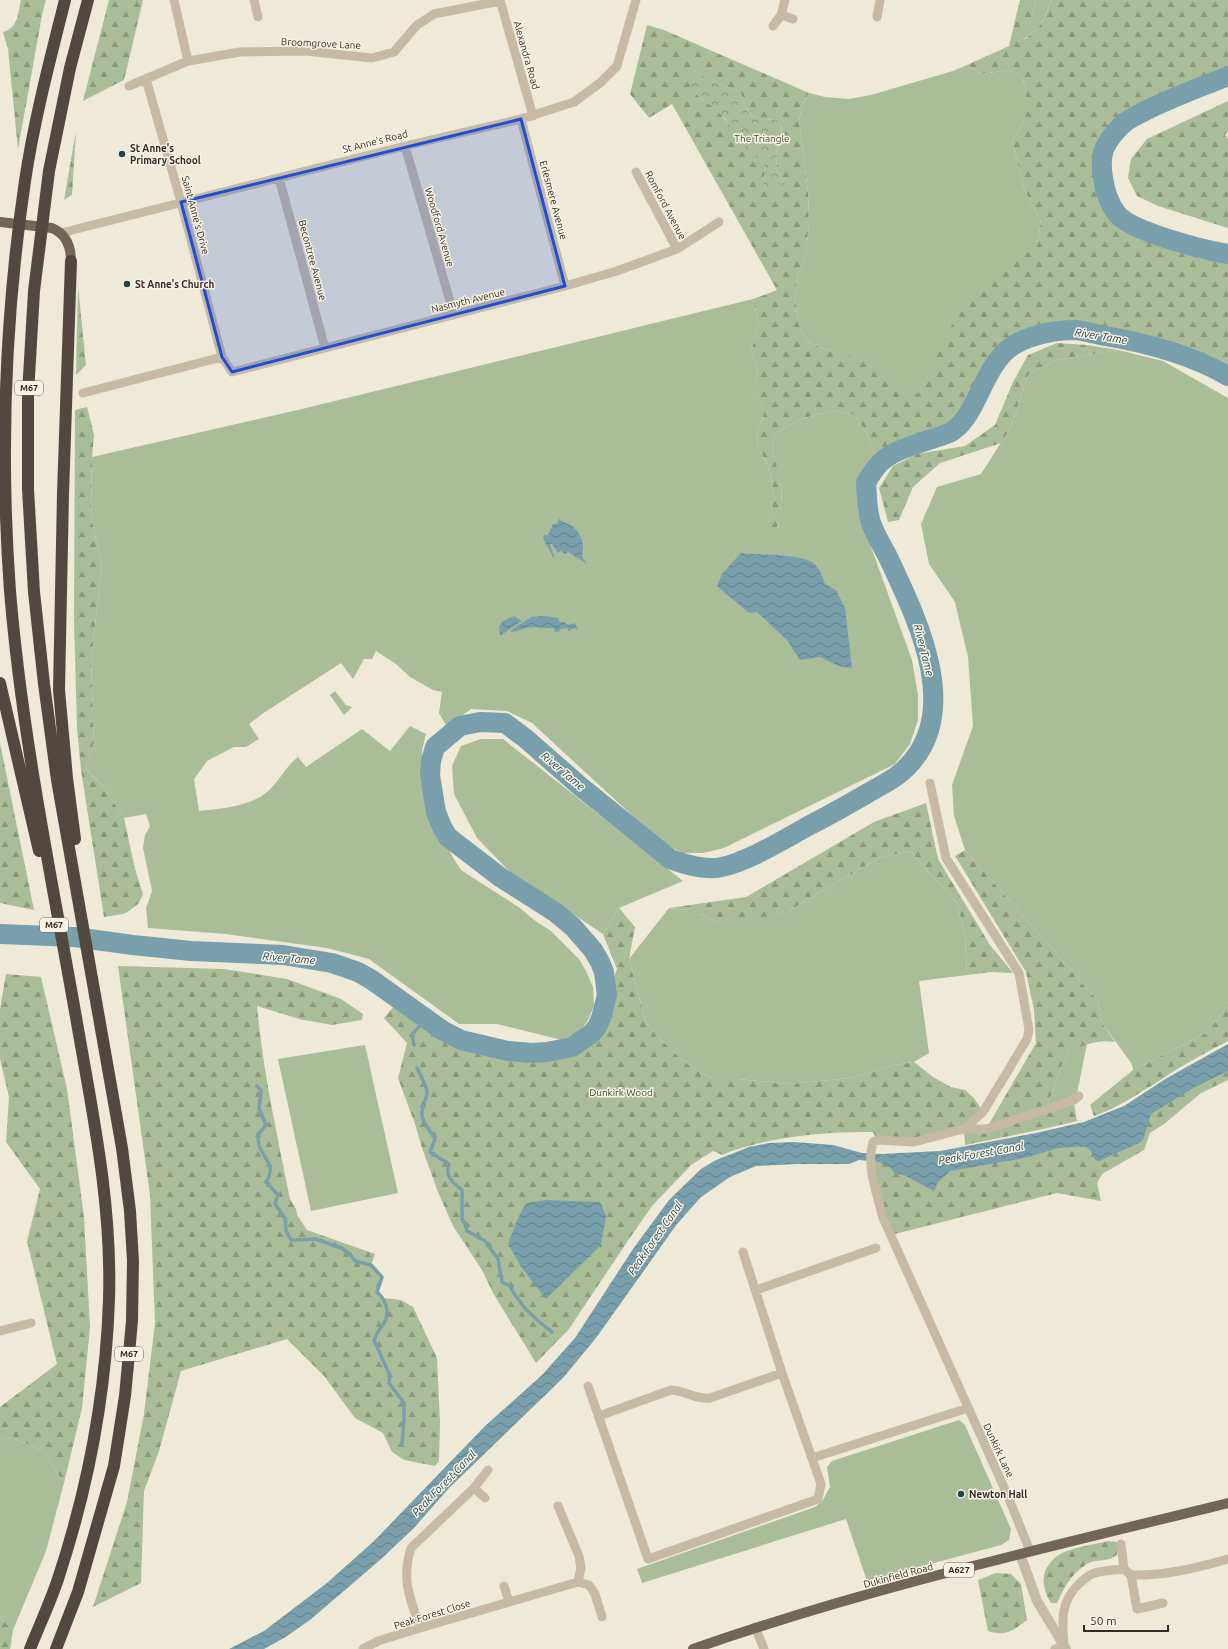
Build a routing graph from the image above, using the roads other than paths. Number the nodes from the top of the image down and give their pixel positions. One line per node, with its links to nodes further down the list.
1 (65, 0): 36 (highway, M67)
2 (88, 0): 34 (highway, M67)
3 (174, 0): 14 (street)
4 (254, 0): 10 (street)
5 (500, 0): 14 (street, Broomgrove Lane); 17 (street, Alexandra Road)
6 (636, 0): 17 (street, St Anne's Road)
7 (785, 0): 9 (street)
8 (880, 0): 11 (street)
9 (781, 15): 12 (street); 13 (street)
10 (258, 17)
11 (877, 17)
12 (793, 19)
13 (773, 26)
14 (188, 61): 15 (street, Broomgrove Lane)
15 (146, 79): 16 (street, Broomgrove Lane); 22 (street, Saint Anne's Drive)
16 (129, 86)
17 (532, 116): 18 (street, St Anne's Road)
18 (521, 119): 19 (street, St Anne's Road); 28 (street, Erlesmere Avenue)
19 (404, 146): 21 (street, St Anne's Road); 29 (street, Woodford Avenue)
20 (636, 172): 26 (street, Romford Avenue)
21 (279, 178): 22 (street, St Anne's Road); 30 (street, Becontree Avenue)
22 (181, 202): 25 (street, St Anne's Road); 31 (street, Saint Anne's Drive)
23 (1, 222): 25 (main road)
24 (719, 222): 26 (street, Nasmyth Avenue)
25 (61, 233): 27 (main road)
26 (677, 249): 28 (street, Nasmyth Avenue)
27 (71, 261): 34 (highway, M67)
28 (565, 286): 29 (street, Nasmyth Avenue)
29 (454, 315): 30 (street, Nasmyth Avenue)
30 (325, 348): 31 (street, Nasmyth Avenue)
31 (222, 357): 32 (street)
32 (83, 393)
33 (0, 683): 36 (highway, M67)
34 (62, 779): 69 (highway, M67)
35 (930, 783): 38 (street)
36 (30, 785): 68 (highway, M67)
37 (1079, 1096): 38 (street)
38 (964, 1129): 46 (street, Dunkirk Lane)
39 (876, 1248): 41 (street)
40 (743, 1252): 41 (street)
41 (756, 1290): 44 (street)
42 (31, 1323): 43 (street)
43 (0, 1331)
44 (782, 1373): 47 (street); 48 (street)
45 (588, 1386): 47 (street)
46 (968, 1408): 48 (street); 55 (street, Dunkirk Lane)
47 (599, 1416): 48 (street)
48 (812, 1458)
49 (488, 1470): 50 (street)
50 (474, 1488): 51 (street); 65 (street)
51 (484, 1498)
52 (1228, 1503): 55 (main road, Dukinfield Road / A627)
53 (558, 1506): 60 (street)
54 (1120, 1544): 58 (street)
55 (1030, 1551): 56 (main road, Dukinfield Road / A627)
56 (1020, 1554): 66 (main road, Dukinfield Road / A627); 67 (street)
57 (1228, 1559): 59 (street)
58 (1124, 1569): 59 (street); 67 (street)
59 (1132, 1575): 63 (street)
60 (578, 1582): 62 (street, Peak Forest Close); 64 (street)
61 (504, 1586): 62 (street)
62 (509, 1602): 65 (street, Peak Forest Close)
63 (1163, 1603)
64 (602, 1617)
65 (420, 1628): 70 (street, Peak Forest Close)
66 (755, 1628): 71 (main road, Dukinfield Road / A627); 72 (street)
67 (1062, 1648)
68 (30, 1649)
69 (56, 1649)
70 (363, 1649)
71 (693, 1649)
72 (764, 1649)

